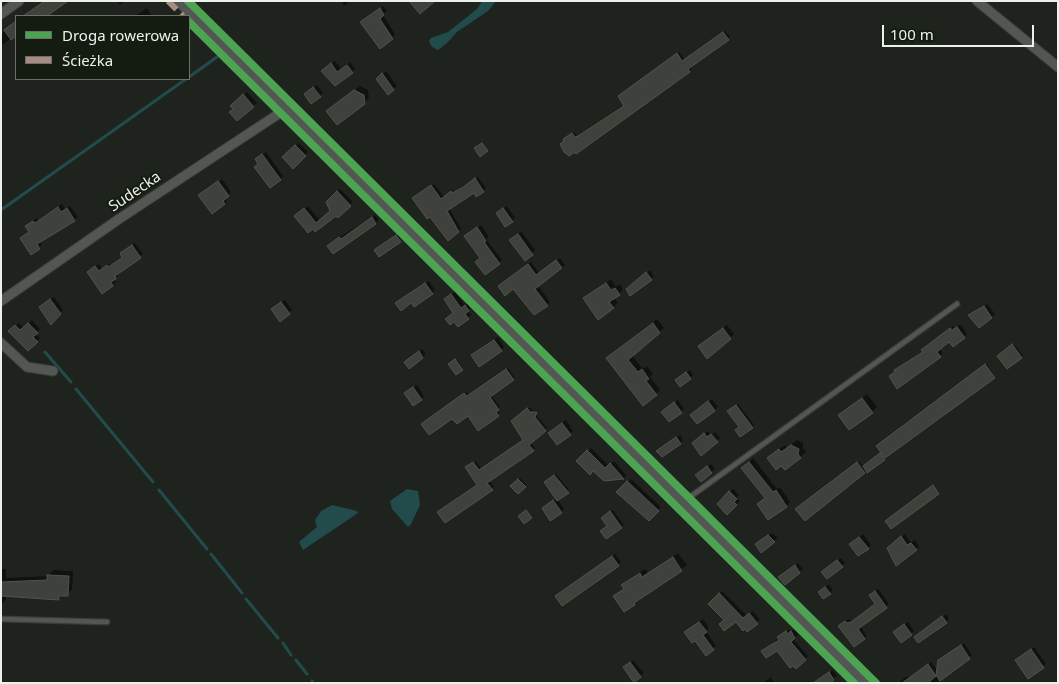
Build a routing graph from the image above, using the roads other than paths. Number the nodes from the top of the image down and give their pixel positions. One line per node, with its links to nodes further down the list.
1 (19, 1): 4 (street)
2 (178, 1): 6 (street)
3 (977, 1): 5 (street)
4 (1, 14)
5 (1058, 66)
6 (286, 109): 7 (street, Sudecka); 11 (street)
7 (1, 301)
8 (957, 304): 11 (lane)
9 (1, 343): 10 (street)
10 (53, 371)
11 (683, 502): 14 (street)
12 (1, 619): 13 (lane)
13 (107, 622)
14 (865, 683)

